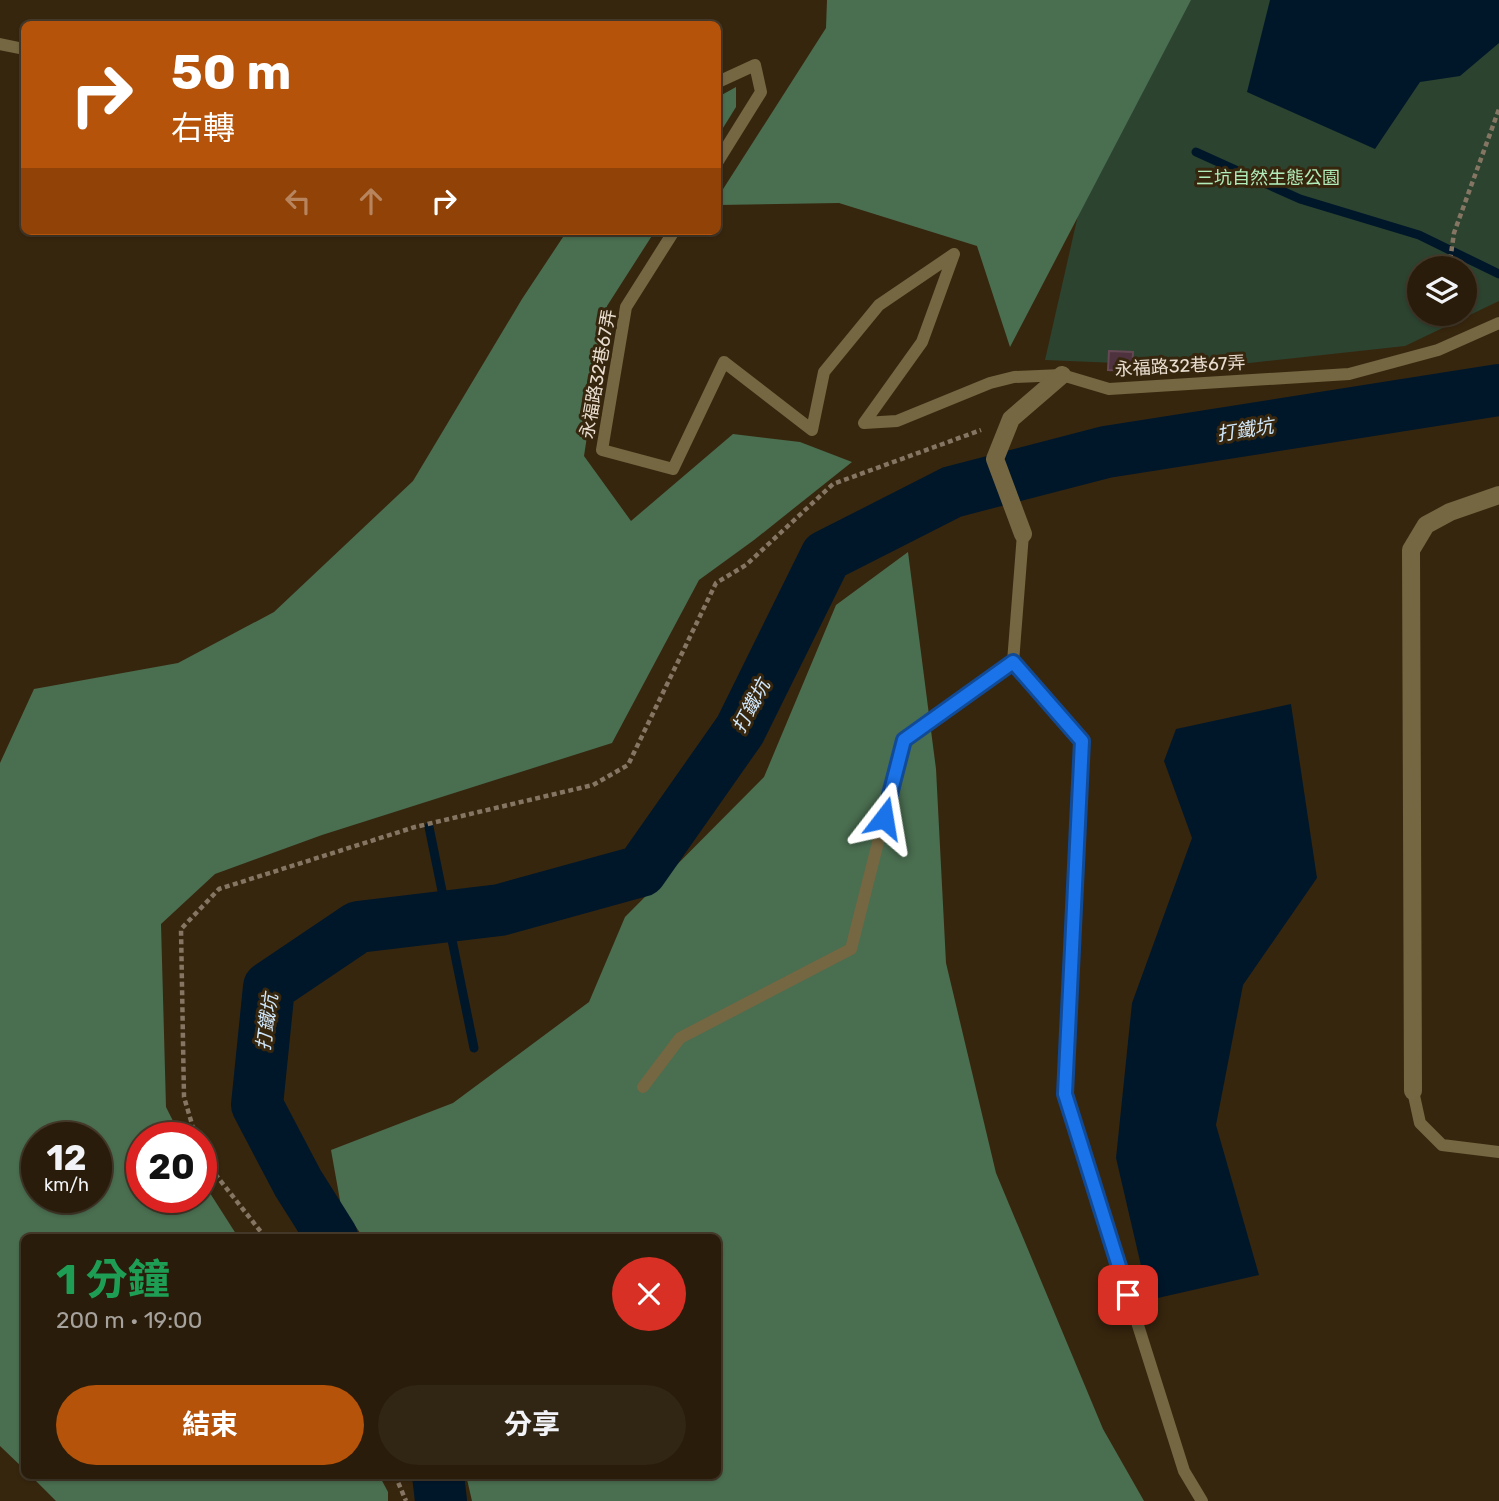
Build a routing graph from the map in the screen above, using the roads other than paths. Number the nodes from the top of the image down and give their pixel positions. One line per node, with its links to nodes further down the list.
1 (0, 44): 2 (lane)
2 (21, 48)
3 (721, 81): 4 (lane)
4 (721, 156)
5 (671, 235): 7 (lane, 永福路32巷67弄)
6 (1499, 323): 7 (lane, 永福路32巷67弄)
7 (1062, 375): 9 (street)
8 (1499, 495): 12 (street)
9 (1023, 534): 10 (lane)
10 (1013, 662): 11 (lane); 14 (lane)
11 (643, 1087)
12 (1413, 1091): 13 (lane)
13 (1499, 1152)
14 (1202, 1501)

